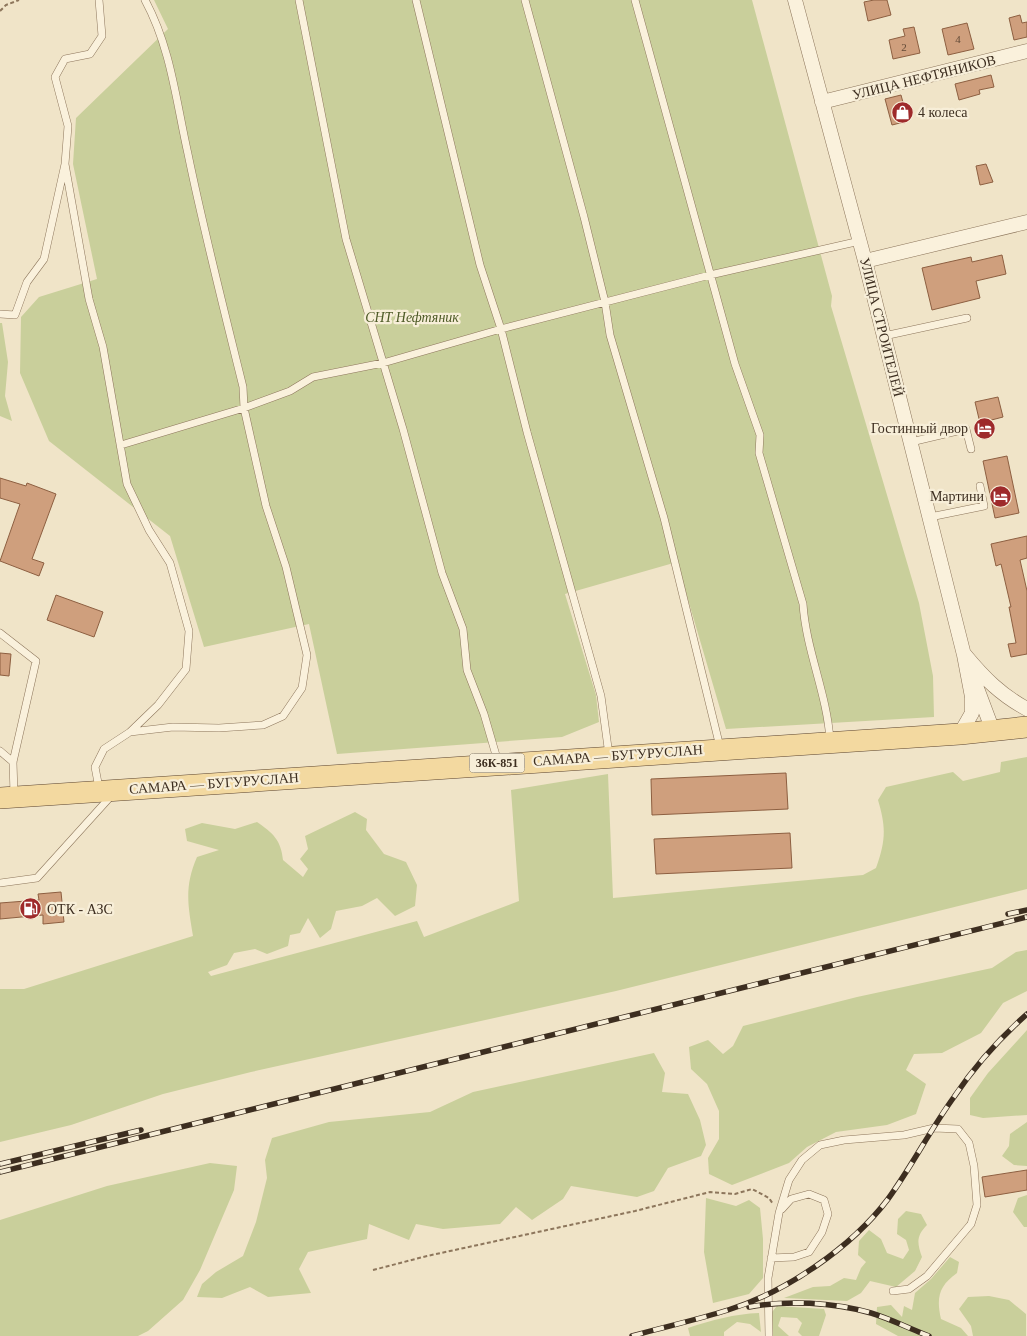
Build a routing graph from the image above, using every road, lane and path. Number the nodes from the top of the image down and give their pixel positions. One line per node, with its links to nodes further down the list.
1 (19, 0): 9 (path)
2 (99, 0): 12 (lane)
3 (145, 0): 23 (lane)
4 (299, 0): 22 (lane)
5 (416, 0): 20 (lane)
6 (525, 0): 17 (lane)
7 (635, 0): 16 (lane)
8 (794, 0): 11 (street, УЛИЦА СТРОИТЕЛЕЙ)
9 (0, 11)
10 (1027, 51): 11 (street, УЛИЦА НЕФТЯНИКОВ)
11 (822, 102): 14 (street, УЛИЦА СТРОИТЕЛЕЙ)
12 (64, 164): 18 (lane); 25 (lane)
13 (1027, 222): 15 (street)
14 (860, 241): 15 (street, УЛИЦА СТРОИТЕЛЕЙ); 16 (lane)
15 (865, 261): 21 (street, УЛИЦА СТРОИТЕЛЕЙ)
16 (710, 275): 17 (lane); 36 (lane)
17 (605, 302): 20 (lane); 37 (lane)
18 (0, 314)
19 (967, 318): 21 (lane)
20 (501, 329): 22 (lane); 39 (lane)
21 (884, 336): 24 (street, УЛИЦА СТРОИТЕЛЕЙ)
22 (383, 363): 23 (lane); 41 (lane)
23 (244, 408): 25 (lane); 34 (lane)
24 (911, 442): 26 (lane); 28 (street, УЛИЦА СТРОИТЕЛЕЙ)
25 (121, 445): 34 (lane)
26 (971, 449)
27 (980, 486): 28 (lane)
28 (930, 517): 30 (street, УЛИЦА СТРОИТЕЛЕЙ)
29 (0, 633): 40 (lane)
30 (964, 654): 31 (street); 33 (street); 35 (street)
31 (1027, 709)
32 (1027, 727): 33 (main road, САМАРА — БУГУРУСЛАН / 36К-851)
33 (993, 731): 35 (main road, САМАРА — БУГУРУСЛАН / 36К-851)
34 (130, 732): 42 (lane)
35 (960, 734): 36 (main road, САМАРА — БУГУРУСЛАН / 36К-851)
36 (830, 741): 37 (main road, САМАРА — БУГУРУСЛАН / 36К-851)
37 (720, 748): 39 (main road, САМАРА — БУГУРУСЛАН / 36К-851)
38 (0, 751): 40 (lane)
39 (609, 756): 41 (main road, САМАРА — БУГУРУСЛАН / 36К-851)
40 (13, 762): 43 (lane)
41 (498, 763): 42 (main road, САМАРА — БУГУРУСЛАН / 36К-851)
42 (108, 791): 43 (main road, САМАРА — БУГУРУСЛАН / 36К-851); 44 (lane)
43 (7, 798)
44 (0, 882)
45 (779, 1213): 46 (lane); 46 (lane); 47 (path); 48 (lane)
46 (771, 1258): 49 (lane)
47 (373, 1270)
48 (893, 1291)
49 (769, 1336)

